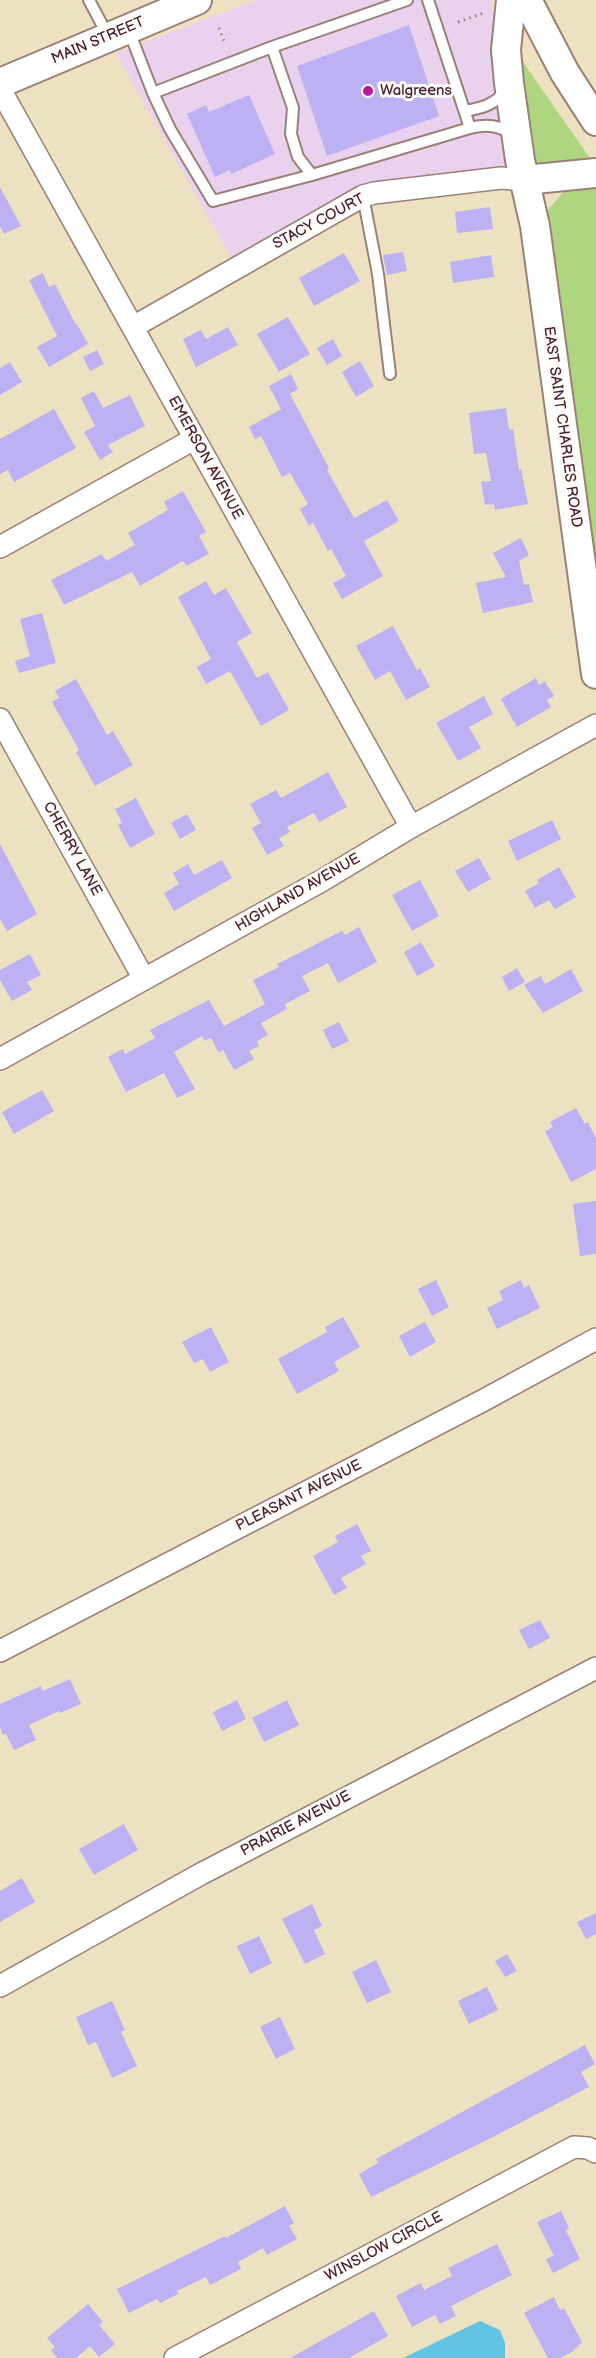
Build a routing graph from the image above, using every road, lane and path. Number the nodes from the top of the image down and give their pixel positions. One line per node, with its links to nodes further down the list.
1 (89, 0): 10 (lane)
2 (197, 0): 10 (street, MAIN STREET)
3 (407, 0): 12 (lane)
4 (428, 0): 17 (lane)
5 (512, 0): 14 (street, EAST SAINT CHARLES ROAD)
6 (527, 0): 18 (street)
7 (484, 13): 8 (path)
8 (458, 22)
9 (219, 28): 11 (path)
10 (118, 32): 13 (street, MAIN STREET); 16 (lane)
11 (224, 41)
12 (272, 46): 16 (lane); 22 (lane)
13 (0, 83)
14 (509, 83): 17 (lane); 20 (street, EAST SAINT CHARLES ROAD)
15 (0, 89): 25 (street, EMERSON AVENUE)
16 (153, 93): 22 (lane)
17 (465, 111): 19 (lane)
18 (593, 111)
19 (470, 128): 20 (lane); 22 (lane)
20 (517, 138): 23 (street, EAST SAINT CHARLES ROAD)
21 (596, 173): 23 (street)
22 (312, 175)
23 (525, 180): 24 (street, STACY COURT); 29 (street, EAST SAINT CHARLES ROAD)
24 (363, 196): 25 (street, STACY COURT); 26 (lane)
25 (133, 327): 27 (street, EMERSON AVENUE)
26 (390, 374)
27 (194, 439): 28 (street); 32 (street, EMERSON AVENUE)
28 (0, 547)
29 (596, 674)
30 (0, 719): 33 (street, CHERRY LANE)
31 (596, 725): 32 (street, HIGHLAND AVENUE)
32 (411, 827): 33 (street, HIGHLAND AVENUE)
33 (144, 979): 34 (street, HIGHLAND AVENUE)
34 (0, 1059)
35 (596, 1339): 36 (street, PLEASANT AVENUE)
36 (0, 1651)
37 (596, 1668): 38 (street, PRAIRIE AVENUE)
38 (0, 1986)
39 (596, 2152): 40 (street, WINSLOW CIRCLE)
40 (175, 2358)

